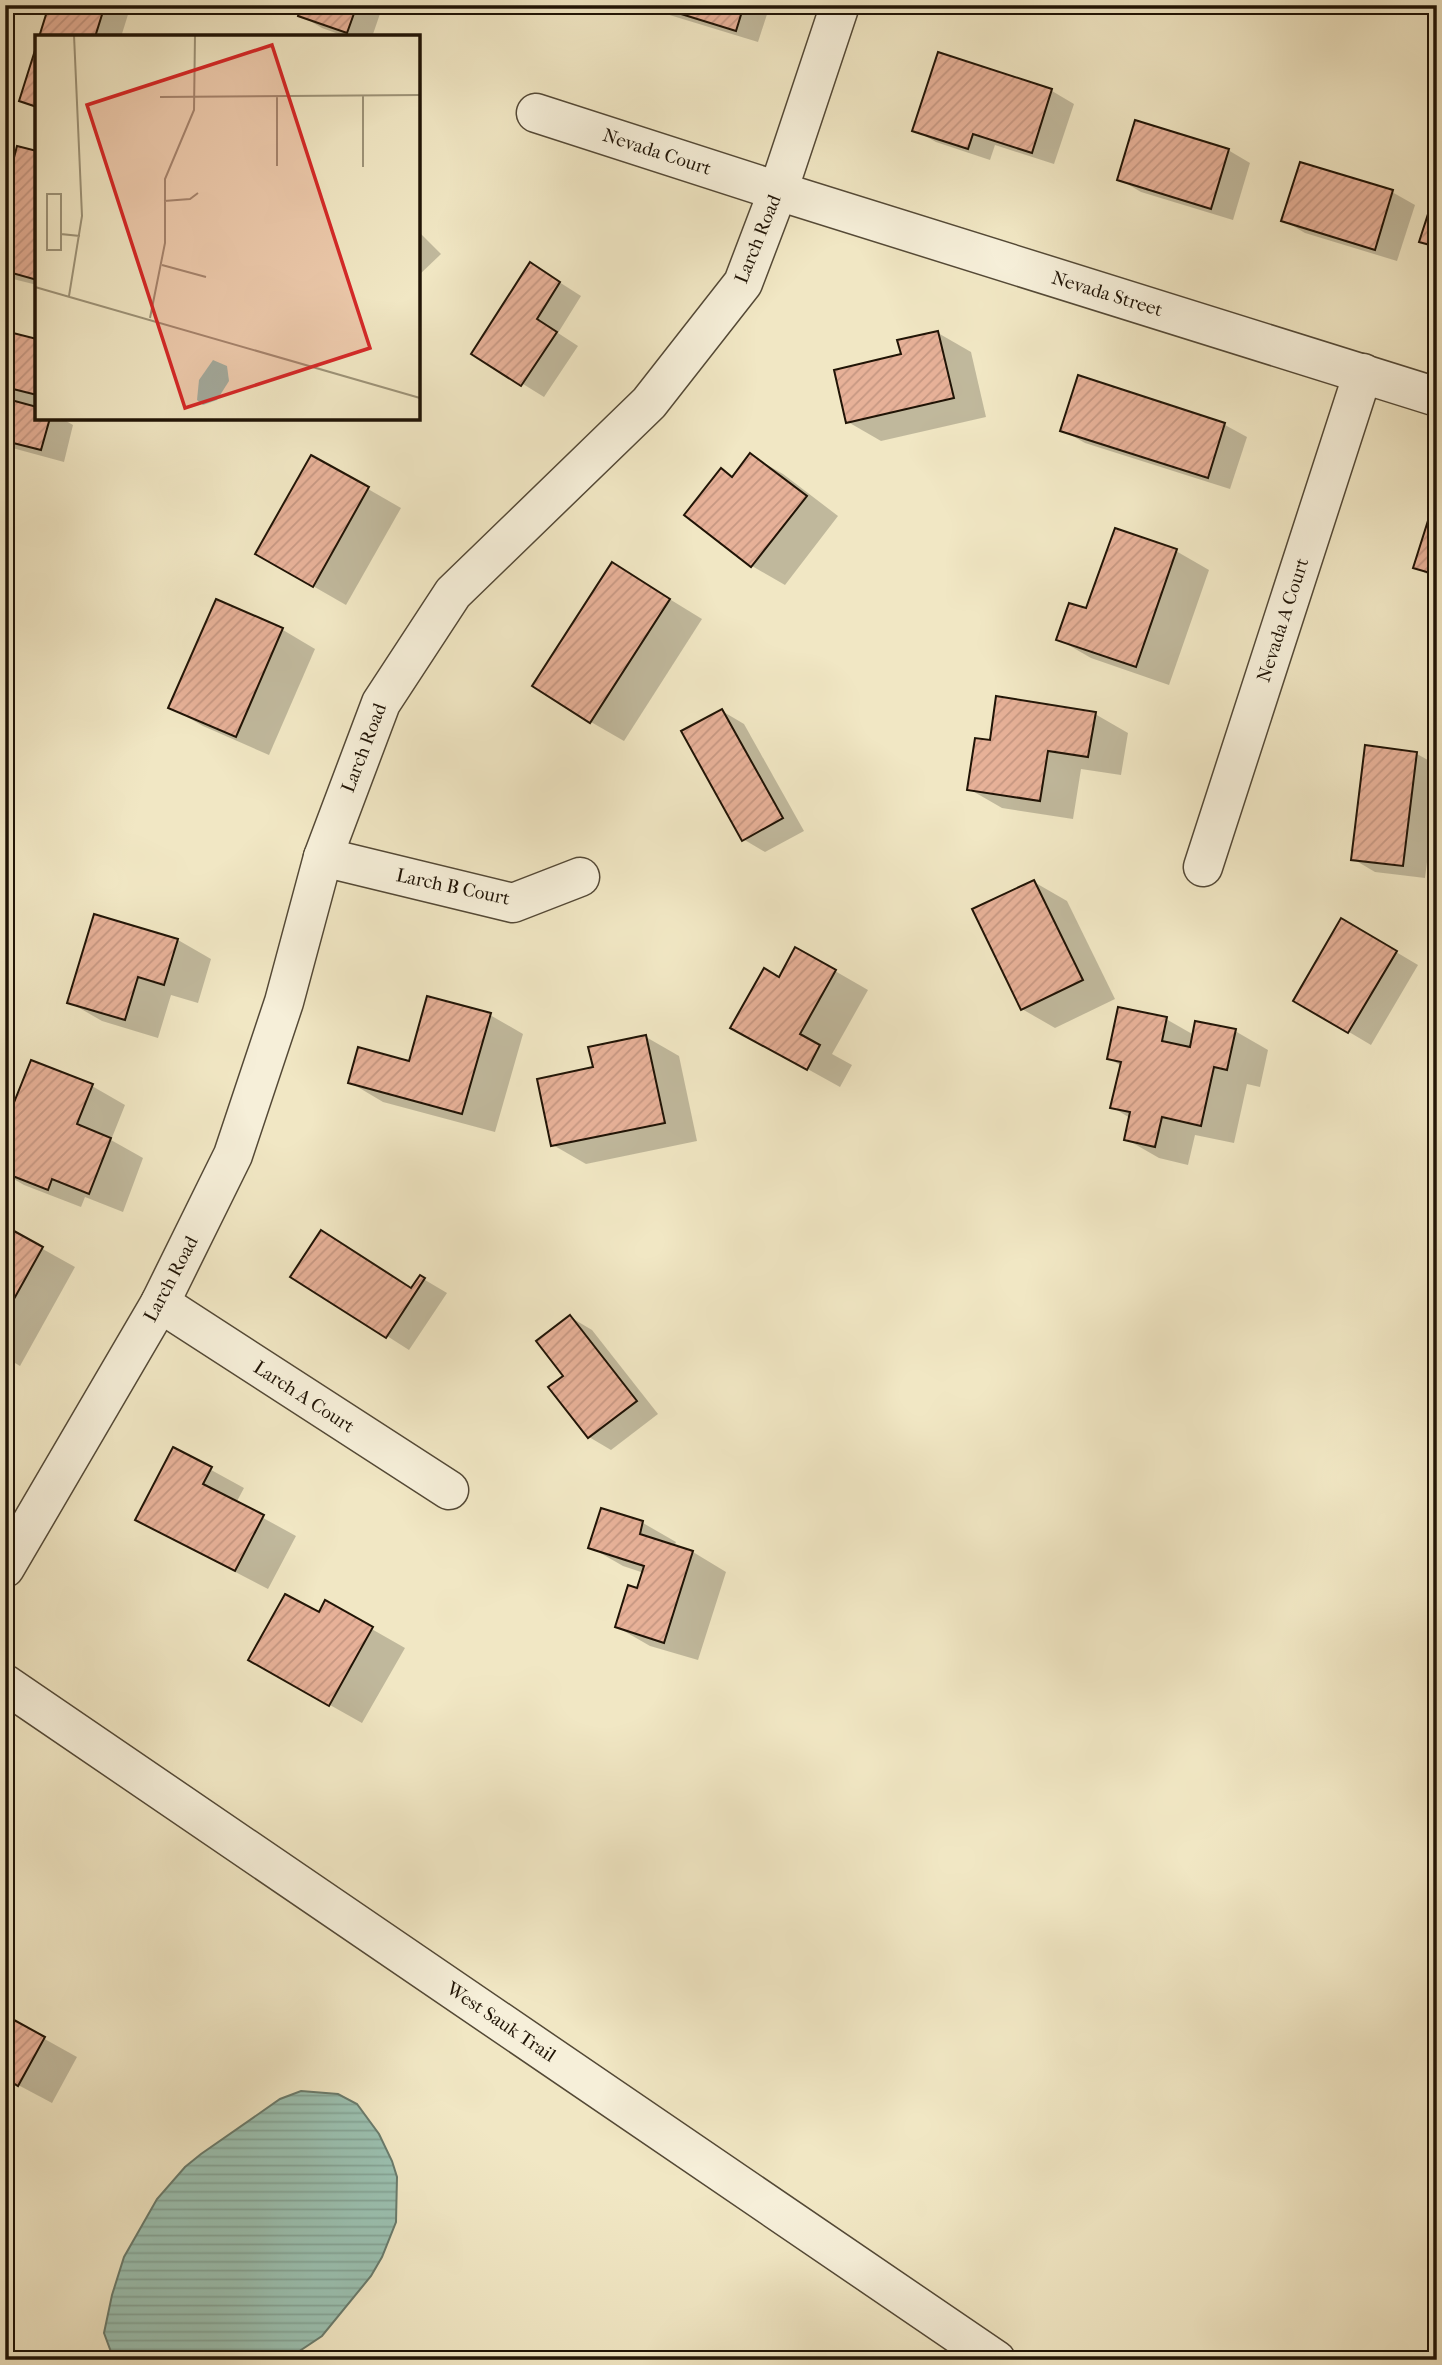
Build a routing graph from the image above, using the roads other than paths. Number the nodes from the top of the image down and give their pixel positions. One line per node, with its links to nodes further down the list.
1 (840, 5): 3 (street, Larch Road)
2 (536, 113): 3 (street, Nevada Court)
3 (778, 191): 4 (street, Nevada Street); 6 (street, Larch Road)
4 (1363, 373): 5 (street, Nevada Street); 7 (street, Nevada A Court)
5 (1437, 397)
6 (323, 857): 8 (street, Larch B Court); 9 (street, Larch Road)
7 (1203, 867)
8 (580, 877)
9 (160, 1303): 10 (street, Larch A Court); 11 (street, Larch Road)
10 (449, 1490)
11 (5, 1567)
12 (5, 1684): 13 (street, West Sauk Trail)
13 (996, 2360)

